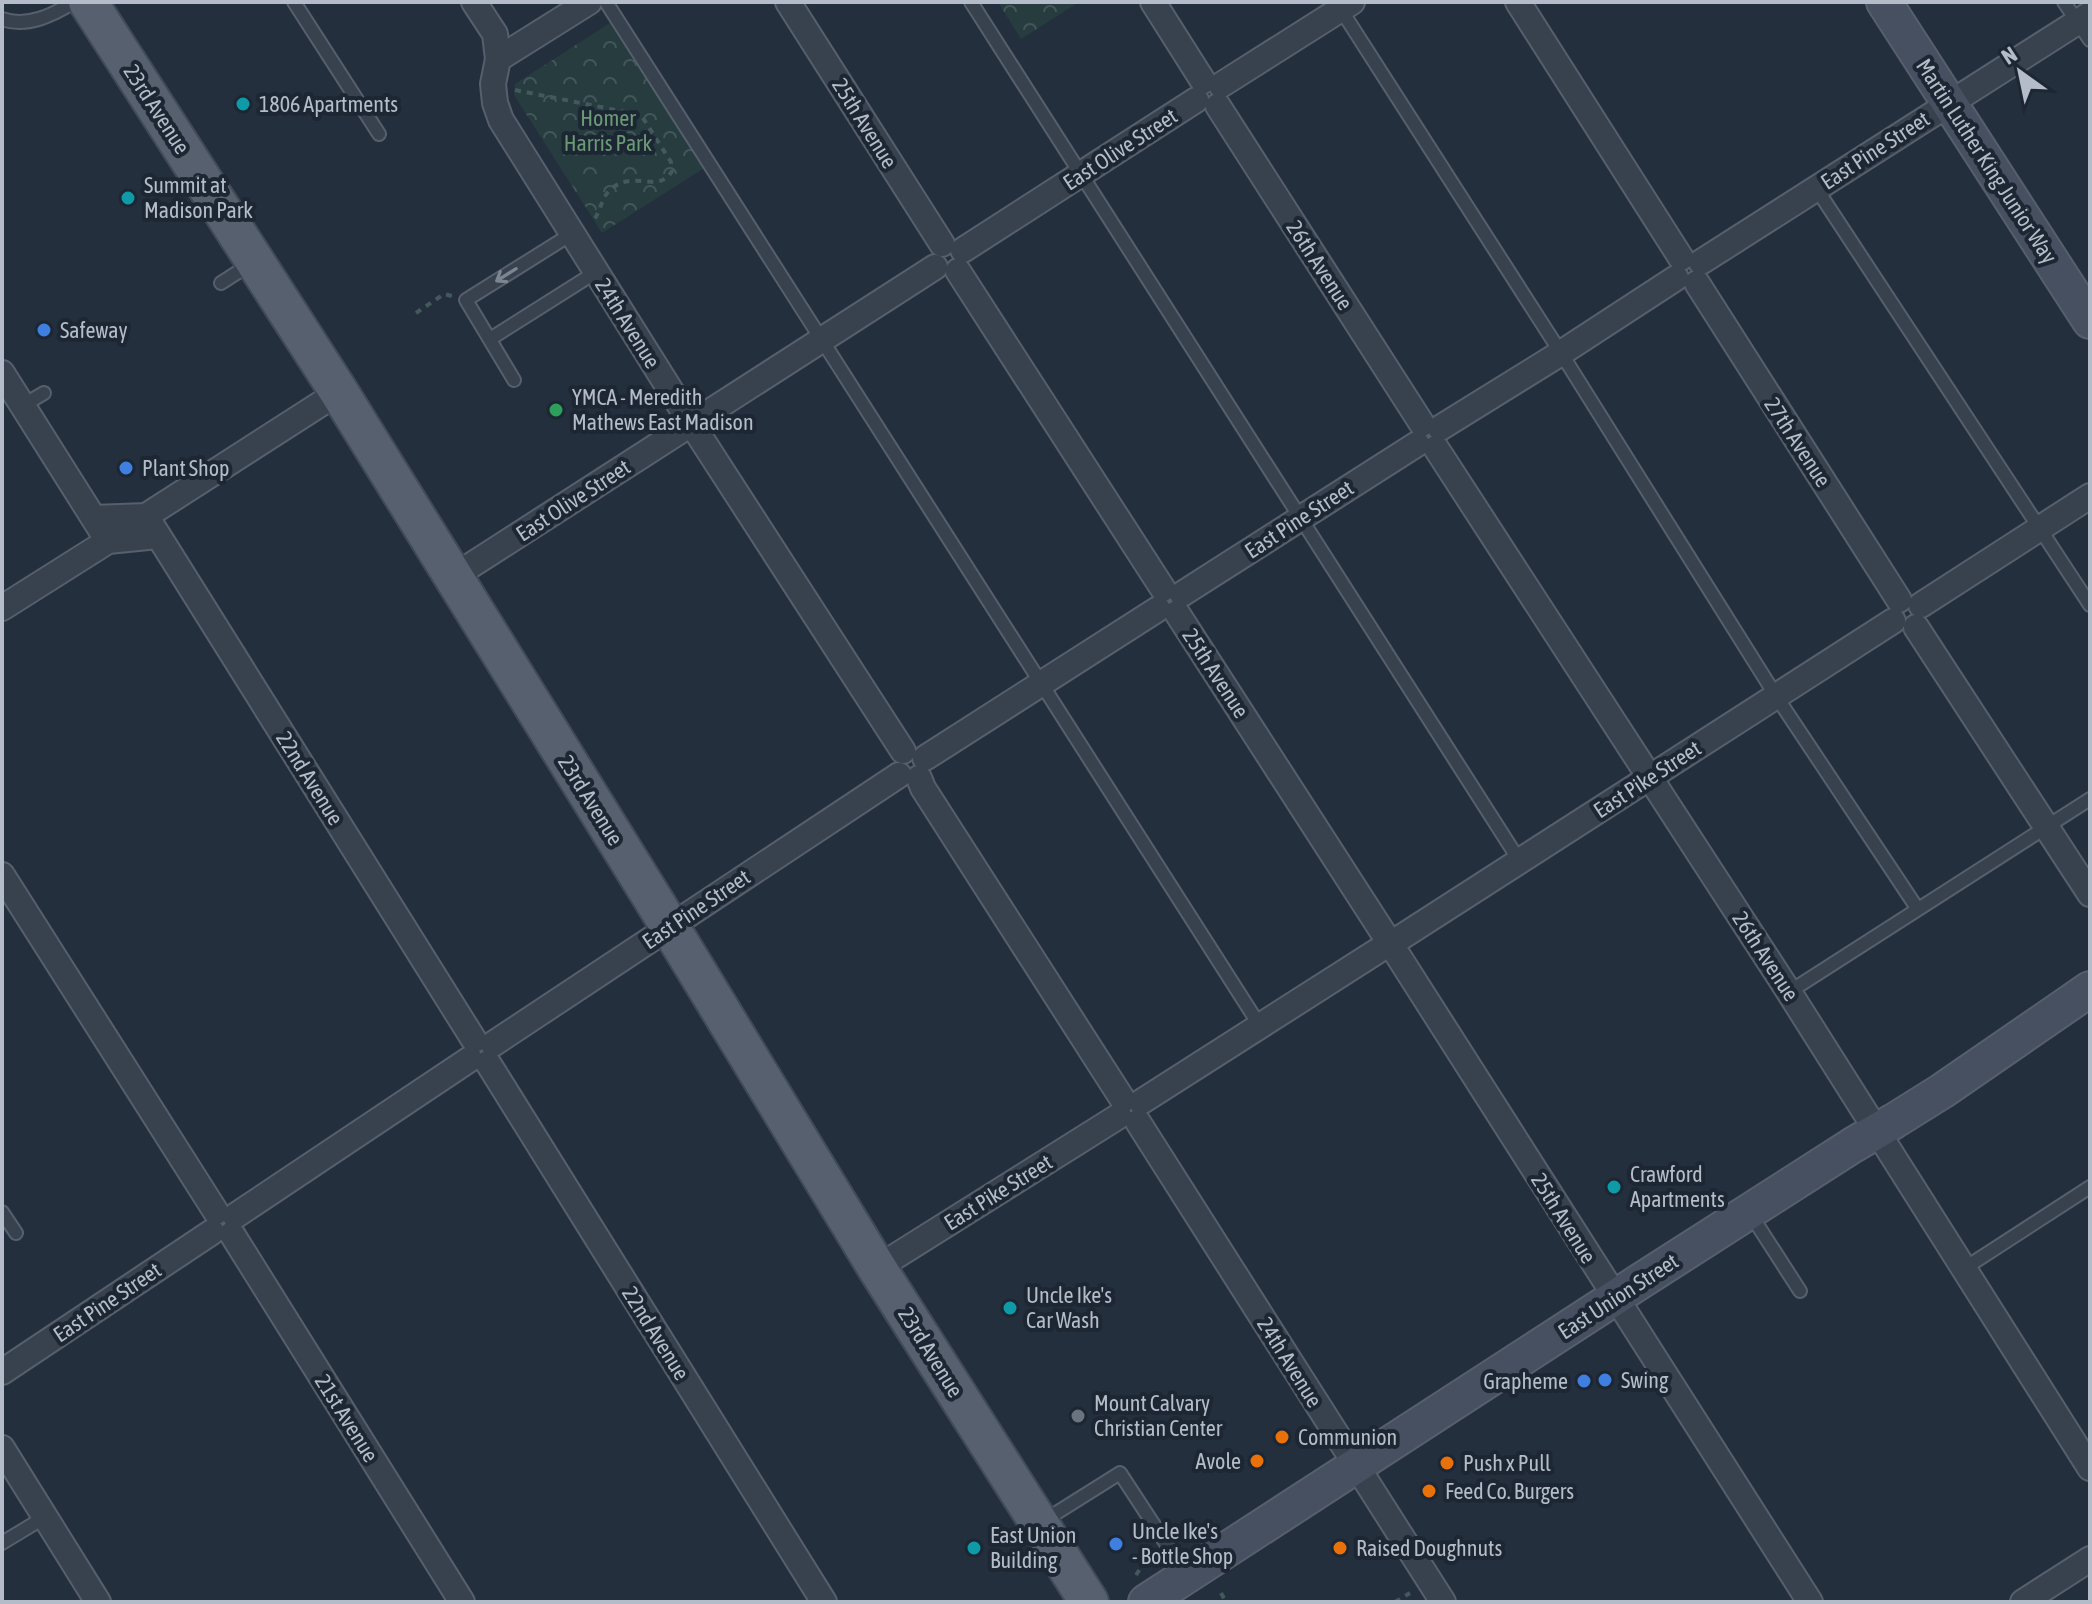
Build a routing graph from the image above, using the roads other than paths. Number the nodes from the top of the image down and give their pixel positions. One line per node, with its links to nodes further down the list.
1 (74, 2): 13 (lane)
2 (88, 2): 23 (main road, 23rd Avenue)
3 (294, 2): 18 (lane)
4 (474, 2): 15 (street, 24th Avenue)
5 (589, 2): 15 (street)
6 (606, 2): 29 (lane)
7 (788, 2): 22 (street, 25th Avenue)
8 (971, 2): 19 (lane)
9 (1153, 2): 16 (street, 26th Avenue)
10 (1518, 2): 24 (street, 27th Avenue)
11 (1884, 2): 17 (main road, Martin Luther King Junior Way)
12 (1343, 4): 16 (street, East Olive Street); 30 (lane)
13 (2, 19)
14 (2080, 19): 17 (street, East Pine Street)
15 (498, 59): 21 (street, 24th Avenue)
16 (1209, 93): 19 (street, East Olive Street); 37 (street, 26th Avenue)
17 (1949, 102): 20 (street, East Pine Street); 27 (main road, Martin Luther King Junior Way)
18 (379, 134)
19 (1081, 175): 22 (street, East Olive Street); 40 (lane)
20 (1816, 188): 24 (street, East Pine Street); 42 (lane)
21 (581, 228): 25 (street, 24th Avenue); 28 (lane, one-way to 28)
22 (949, 258): 29 (street, East Olive Street); 45 (street, 25th Avenue)
23 (255, 261): 26 (lane); 33 (main road, 23rd Avenue)
24 (1689, 270): 30 (street, East Pine Street); 48 (street, 27th Avenue)
25 (596, 272): 28 (lane); 36 (street, 24th Avenue)
26 (221, 283)
27 (2090, 321)
28 (490, 339): 32 (lane)
29 (823, 340): 36 (street, East Olive Street); 49 (lane)
30 (1561, 353): 37 (street, East Pine Street); 50 (lane)
31 (2, 373): 35 (street)
32 (514, 380)
33 (339, 392): 41 (street); 44 (main road, 23rd Avenue)
34 (44, 393): 35 (lane)
35 (22, 406): 39 (street)
36 (691, 423): 44 (street, East Olive Street); 51 (street, 24th Avenue)
37 (1429, 436): 40 (street, East Pine Street); 52 (street, 26th Avenue)
38 (2090, 496): 42 (street, East Pike Street)
39 (94, 518): 41 (street); 43 (street)
40 (1300, 519): 45 (street, East Pine Street); 55 (lane)
41 (152, 526): 43 (street); 64 (street, 22nd Avenue)
42 (2039, 528): 46 (lane); 48 (street, East Pike Street)
43 (108, 541): 47 (street)
44 (453, 577): 59 (main road, 23rd Avenue)
45 (1170, 601): 49 (street, East Pine Street); 60 (street, 25th Avenue)
46 (2090, 605)
47 (2, 608)
48 (1907, 613): 50 (street, East Pike Street); 54 (street, 27th Avenue)
49 (1041, 684): 51 (street, East Pine Street); 63 (lane)
50 (1776, 696): 52 (street, East Pike Street); 58 (lane)
51 (912, 766): 59 (street, East Pine Street); 65 (street, 24th Avenue)
52 (1650, 777): 55 (street, East Pike Street); 62 (street, 26th Avenue)
53 (2090, 799): 54 (lane)
54 (2047, 828): 57 (street, 27th Avenue); 58 (lane)
55 (1519, 860): 60 (street, East Pike Street)
56 (2, 875): 70 (street, 21st Avenue)
57 (2090, 894)
58 (1917, 908): 62 (lane)
59 (669, 927): 64 (street, East Pine Street); 72 (main road, 23rd Avenue)
60 (1390, 944): 63 (street, East Pike Street); 75 (street, 25th Avenue)
61 (2090, 989): 66 (main road, East Union Street)
62 (1789, 992): 66 (street, 26th Avenue)
63 (1260, 1026): 65 (street, East Pike Street)
64 (481, 1052): 70 (street, East Pine Street); 87 (street, 22nd Avenue)
65 (1130, 1110): 72 (street, East Pike Street); 78 (street, 24th Avenue)
66 (1877, 1132): 69 (main road, East Union Street); 73 (street, 26th Avenue)
67 (2090, 1187): 73 (lane)
68 (2, 1212): 71 (lane)
69 (1749, 1212): 74 (lane); 75 (main road, East Union Street)
70 (224, 1224): 76 (street, East Pine Street); 86 (street, 21st Avenue)
71 (16, 1233)
72 (877, 1268): 81 (main road, 23rd Avenue)
73 (1965, 1268): 79 (street, 26th Avenue)
74 (1800, 1291)
75 (1615, 1298): 78 (main road, East Union Street); 91 (street, 25th Avenue)
76 (2, 1372)
77 (2, 1448): 80 (street)
78 (1356, 1466): 84 (main road, East Union Street); 90 (street, 24th Avenue)
79 (2090, 1468)
80 (45, 1517): 82 (lane); 85 (street)
81 (1039, 1524): 84 (lane); 88 (main road, 23rd Avenue)
82 (2, 1543)
83 (2090, 1559): 92 (street)
84 (1187, 1576): 89 (main road, East Union Street)
85 (98, 1602)
86 (462, 1602)
87 (824, 1602)
88 (1089, 1602)
89 (1146, 1602)
90 (1443, 1602)
91 (1810, 1602)
92 (2023, 1602)

